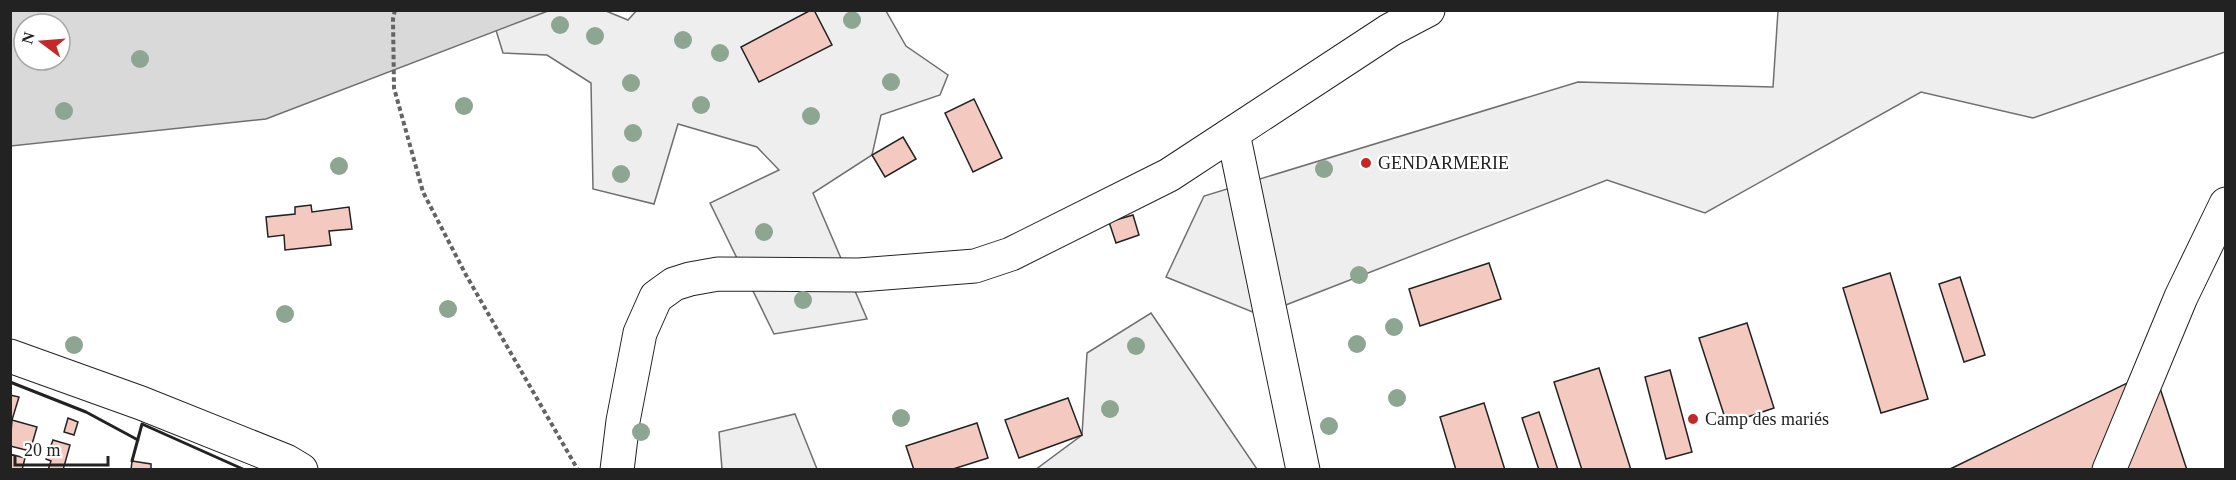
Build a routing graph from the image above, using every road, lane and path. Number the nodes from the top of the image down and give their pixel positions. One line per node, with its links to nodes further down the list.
1 (395, 10): 8 (path)
2 (1428, 10): 3 (street)
3 (1392, 20): 4 (street)
4 (1233, 133): 9 (street); 10 (street)
5 (2226, 204): 11 (street)
6 (10, 356): 7 (street)
7 (301, 470)
8 (578, 470)
9 (617, 470)
10 (1303, 470)
11 (2109, 470)

